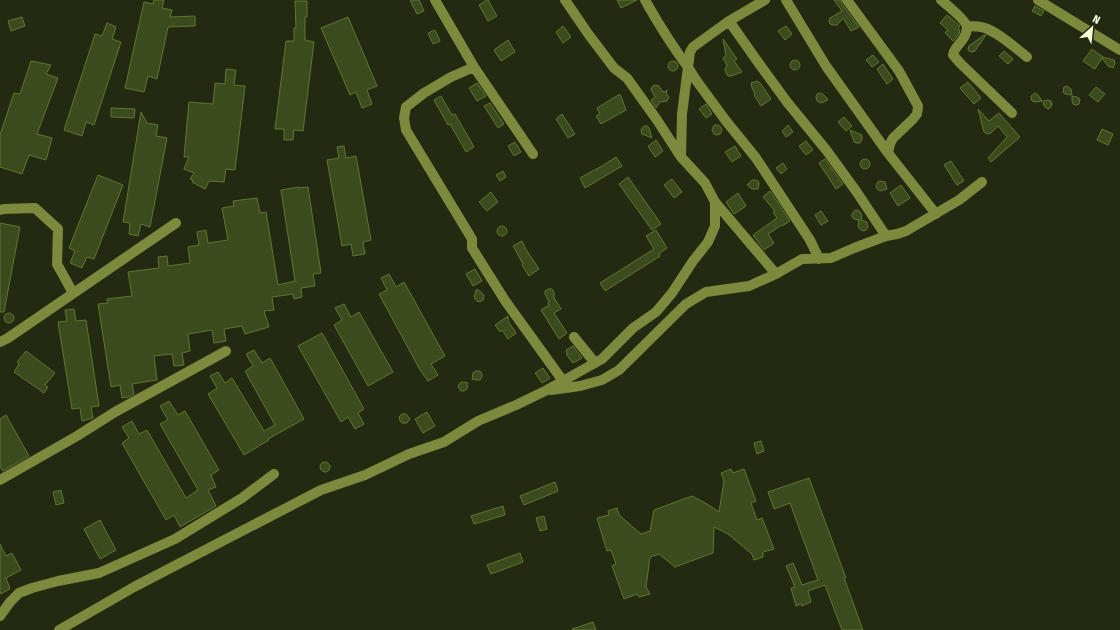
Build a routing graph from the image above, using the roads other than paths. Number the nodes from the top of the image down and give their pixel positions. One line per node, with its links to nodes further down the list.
1 (435, 0): 13 (street)
2 (565, 0): 18 (street)
3 (644, 0): 14 (street)
4 (765, 0): 9 (street)
5 (786, 0): 16 (street)
6 (847, 0): 16 (street)
7 (941, 0): 10 (street)
8 (1038, 0): 11 (street)
9 (729, 21): 14 (street); 24 (street)
10 (967, 26): 12 (street); 15 (street)
11 (1120, 50)
12 (1027, 57)
13 (474, 67): 17 (street); 32 (street)
14 (688, 67): 18 (street); 25 (street)
15 (1012, 113)
16 (888, 153): 22 (street)
17 (533, 154)
18 (681, 157): 20 (street)
19 (982, 182): 22 (street)
20 (715, 202): 26 (street); 31 (street)
21 (0, 210): 27 (street)
22 (936, 214): 24 (street)
23 (176, 223): 27 (street)
24 (886, 236): 25 (street)
25 (819, 258): 26 (street)
26 (776, 274): 33 (street)
27 (73, 293): 29 (street)
28 (574, 337): 31 (street)
29 (0, 342)
30 (226, 351): 35 (street)
31 (595, 362): 32 (street)
32 (563, 381): 33 (street)
33 (545, 391): 37 (street)
34 (274, 474): 36 (street)
35 (0, 480)
36 (0, 616)
37 (59, 630)

